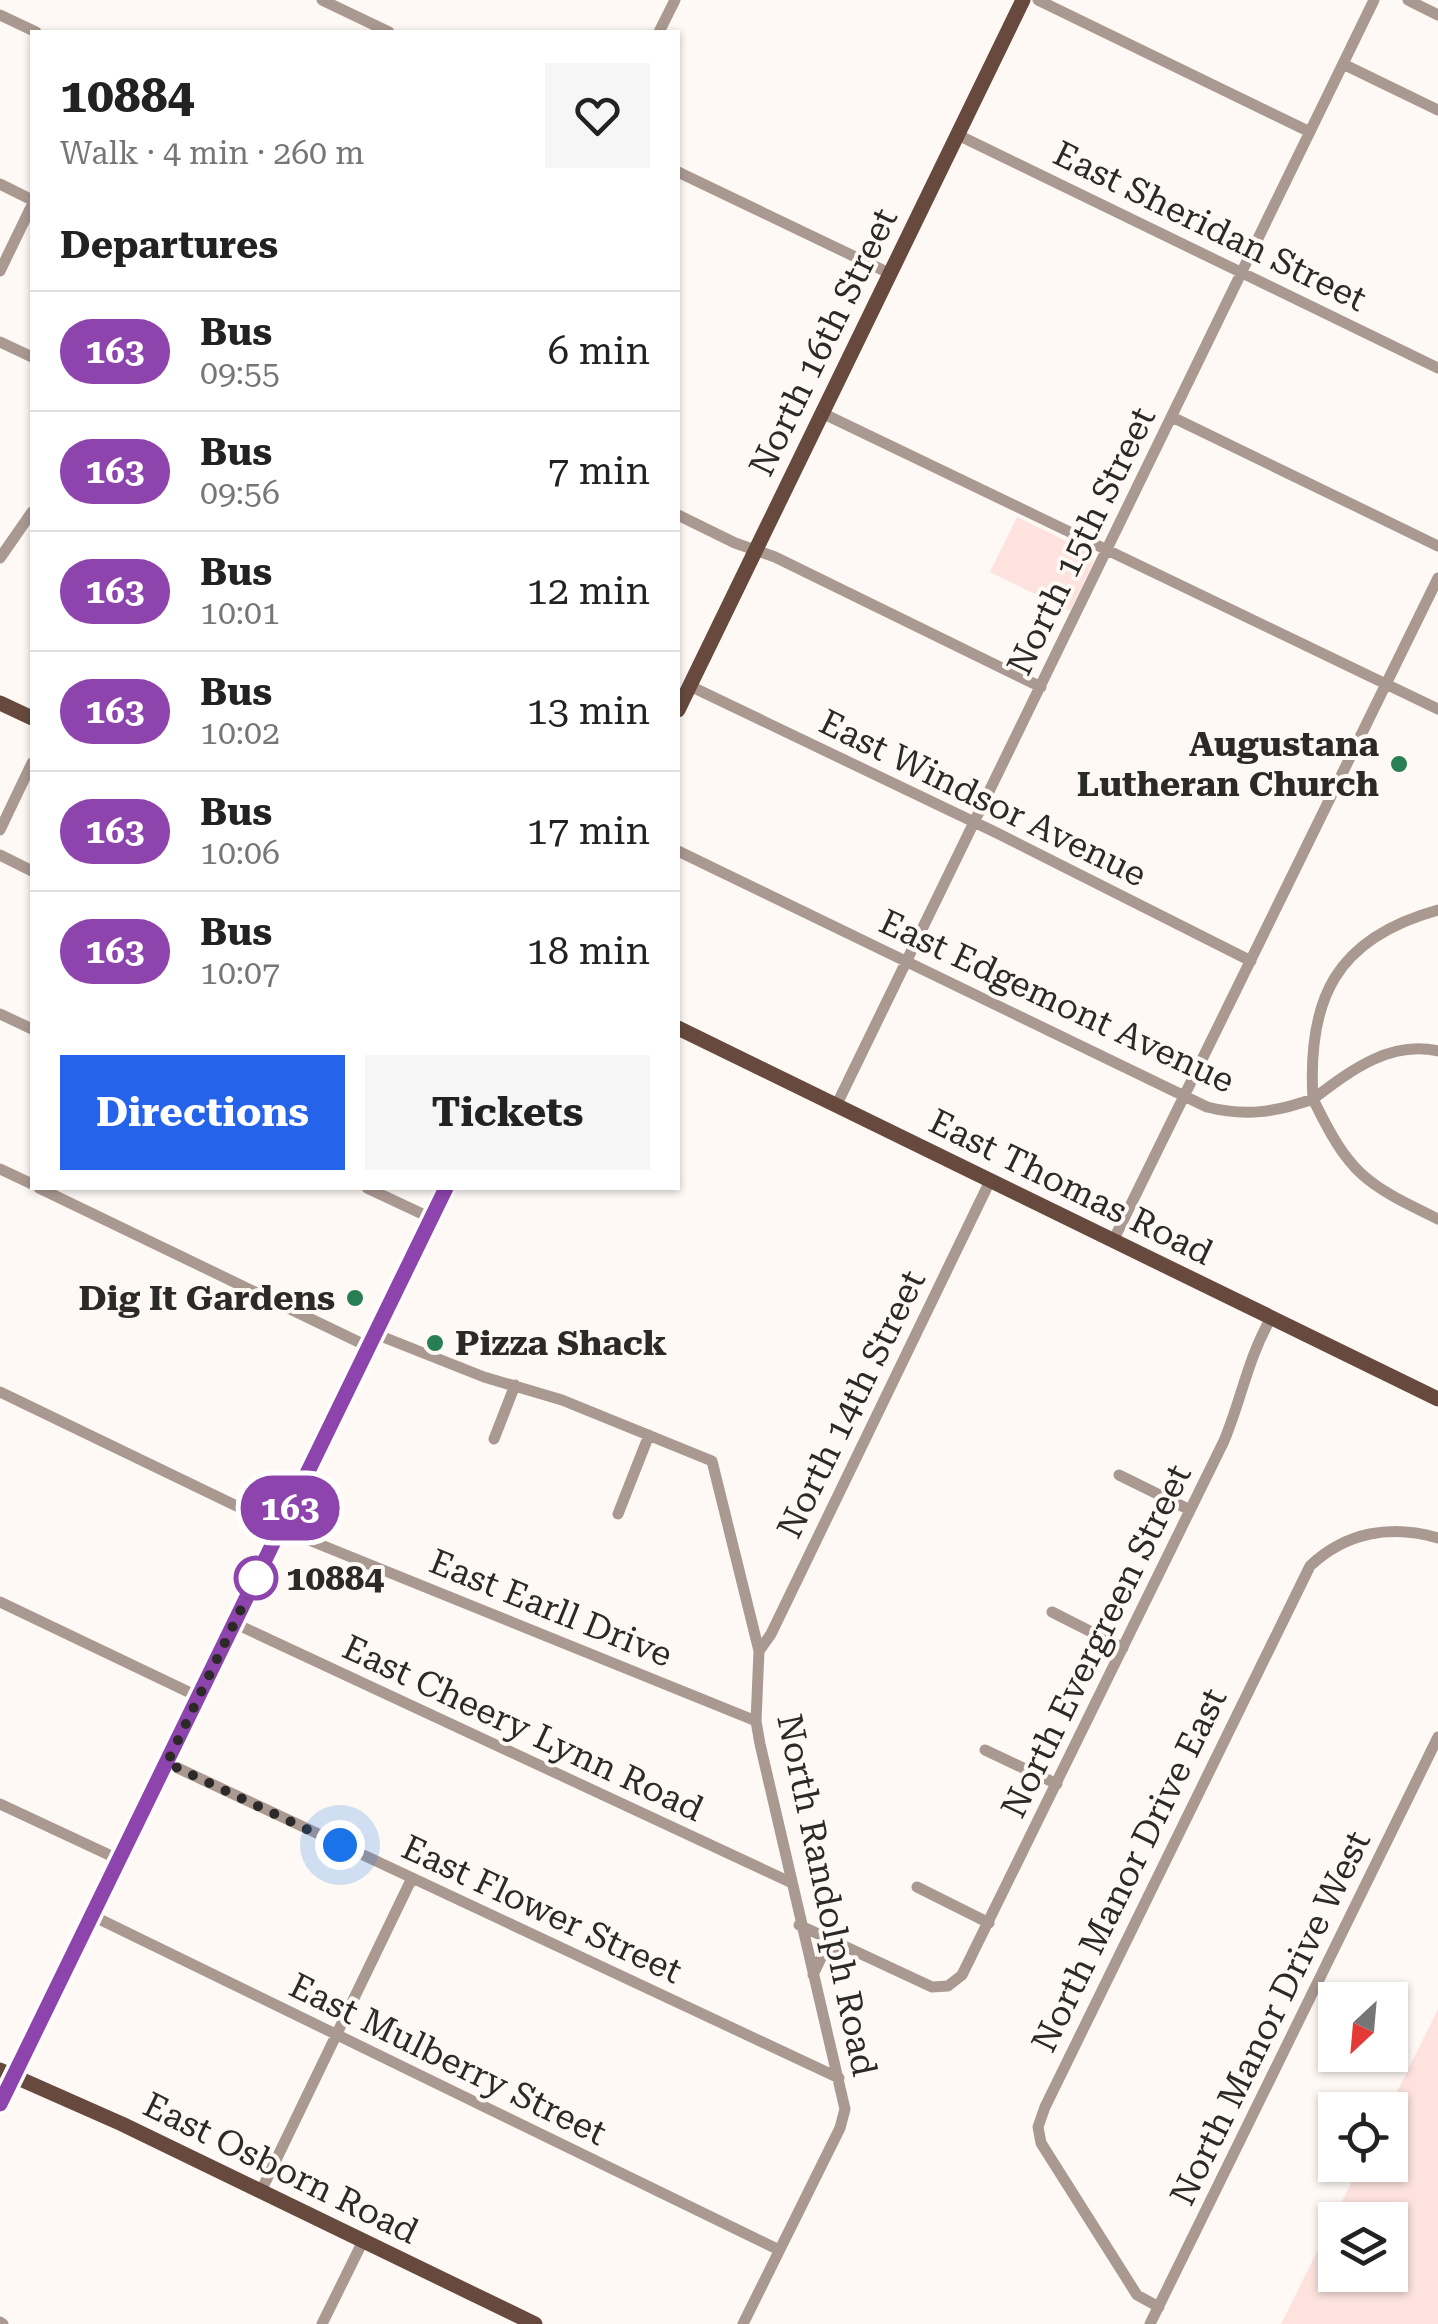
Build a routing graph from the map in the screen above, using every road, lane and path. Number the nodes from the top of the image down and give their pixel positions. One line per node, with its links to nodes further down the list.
1 (322, 0): 10 (street)
2 (675, 0): 11 (street)
3 (1023, 0): 15 (main road, North 16th Street)
4 (1038, 0): 14 (street)
5 (1374, 0): 12 (street, North 15th Street)
6 (1408, 0): 8 (street)
7 (0, 15): 9 (street)
8 (1438, 15)
9 (32, 30)
10 (385, 30)
11 (659, 30)
12 (1343, 64): 13 (street); 14 (street, North 15th Street)
13 (1438, 110)
14 (1310, 132): 21 (street, North 15th Street)
15 (958, 134): 21 (street, East Sheridan Street); 22 (main road, North 16th Street)
16 (680, 173): 22 (street)
17 (0, 184): 18 (street)
18 (30, 201)
19 (30, 206): 20 (street)
20 (0, 270)
21 (1242, 272): 25 (street, East Sheridan Street); 27 (street, North 15th Street)
22 (891, 274): 26 (main road, North 16th Street)
23 (0, 342): 24 (street)
24 (30, 356)
25 (1438, 368)
26 (822, 414): 31 (main road, North 16th Street); 32 (street)
27 (1172, 417): 30 (street); 32 (street, North 15th Street)
28 (30, 515): 33 (street)
29 (680, 516): 31 (street)
30 (1438, 546)
31 (754, 550): 36 (main road, North 16th Street); 37 (street)
32 (1107, 550): 35 (street); 37 (street, North 15th Street)
33 (0, 558)
34 (1438, 578): 35 (street)
35 (1386, 684): 40 (street); 50 (street)
36 (690, 686): 39 (main road, North 16th Street); 43 (street, East Windsor Avenue)
37 (1041, 687): 43 (street, North 15th Street)
38 (0, 702): 41 (main road)
39 (680, 706)
40 (1438, 709)
41 (30, 717)
42 (30, 767): 44 (street)
43 (974, 824): 49 (street, North 15th Street); 50 (street, East Windsor Avenue)
44 (0, 830)
45 (680, 853): 49 (street, East Edgemont Avenue)
46 (0, 856): 47 (street)
47 (30, 870)
48 (1438, 910): 56 (street)
49 (908, 961): 55 (street, East Edgemont Avenue); 57 (street, North 15th Street)
50 (1251, 961): 55 (street)
51 (0, 1014): 52 (street)
52 (30, 1028)
53 (680, 1029): 57 (main road, East Thomas Road)
54 (1438, 1051): 56 (street)
55 (1184, 1096): 56 (street, East Edgemont Avenue); 66 (street)
56 (1314, 1099): 65 (street)
57 (836, 1106): 59 (main road, East Thomas Road)
58 (0, 1168): 60 (street)
59 (990, 1180): 66 (main road, East Thomas Road); 83 (street, North 14th Street)
60 (30, 1183)
61 (44, 1190): 68 (street)
62 (371, 1190): 64 (street)
63 (445, 1190): 64 (main road)
64 (431, 1218): 68 (main road)
65 (1438, 1219)
66 (1113, 1241): 67 (main road, East Thomas Road)
67 (1272, 1318): 71 (main road, East Thomas Road); 75 (street, North Evergreen Street)
68 (370, 1340): 69 (street); 77 (main road)
69 (515, 1385): 72 (street); 73 (street)
70 (0, 1392): 77 (street, East Earll Drive)
71 (1438, 1399)
72 (649, 1435): 76 (street); 83 (street, North Randolph Road)
73 (494, 1438)
74 (1119, 1475): 75 (street)
75 (1190, 1510): 82 (street, North Evergreen Street)
76 (618, 1514)
77 (281, 1527): 81 (main road); 85 (street, East Earll Drive)
78 (1438, 1538): 107 (street, North Manor Drive East)
79 (0, 1602): 84 (street)
80 (1052, 1612): 82 (street)
81 (234, 1623): 84 (main road); 93 (street, East Cheery Lynn Road)
82 (1124, 1648): 89 (street, North Evergreen Street)
83 (758, 1651): 85 (street, North Randolph Road)
84 (199, 1697): 88 (main road)
85 (756, 1721): 93 (street, North Randolph Road)
86 (1438, 1737): 107 (street, North Manor Drive West)
87 (985, 1750): 89 (street)
88 (167, 1763): 91 (main road); 92 (street, East Flower Street)
89 (1057, 1784): 96 (street, North Evergreen Street)
90 (0, 1804): 91 (street)
91 (120, 1860): 95 (main road)
92 (412, 1878): 100 (street); 102 (street, East Flower Street)
93 (790, 1882): 97 (street, North Randolph Road)
94 (917, 1887): 96 (street)
95 (93, 1916): 100 (street, East Mulberry Street); 101 (main road)
96 (989, 1922): 98 (street, North Evergreen Street)
97 (800, 1925): 98 (street); 99 (street, North Randolph Road)
98 (843, 1946): 99 (street)
99 (813, 1975): 102 (street, North Randolph Road)
100 (336, 2035): 104 (street); 106 (street, East Mulberry Street)
101 (7, 2073): 103 (main road); 104 (main road, East Osborn Road)
102 (839, 2078): 106 (street, North Randolph Road)
103 (0, 2104)
104 (261, 2191): 105 (main road, East Osborn Road)
105 (363, 2240): 108 (street); 109 (main road, East Osborn Road)
106 (779, 2250): 110 (street, North Randolph Road)
107 (1159, 2307): 111 (street, North Manor Drive West)
108 (322, 2324)
109 (534, 2324)
110 (742, 2324)
111 (1150, 2324)

